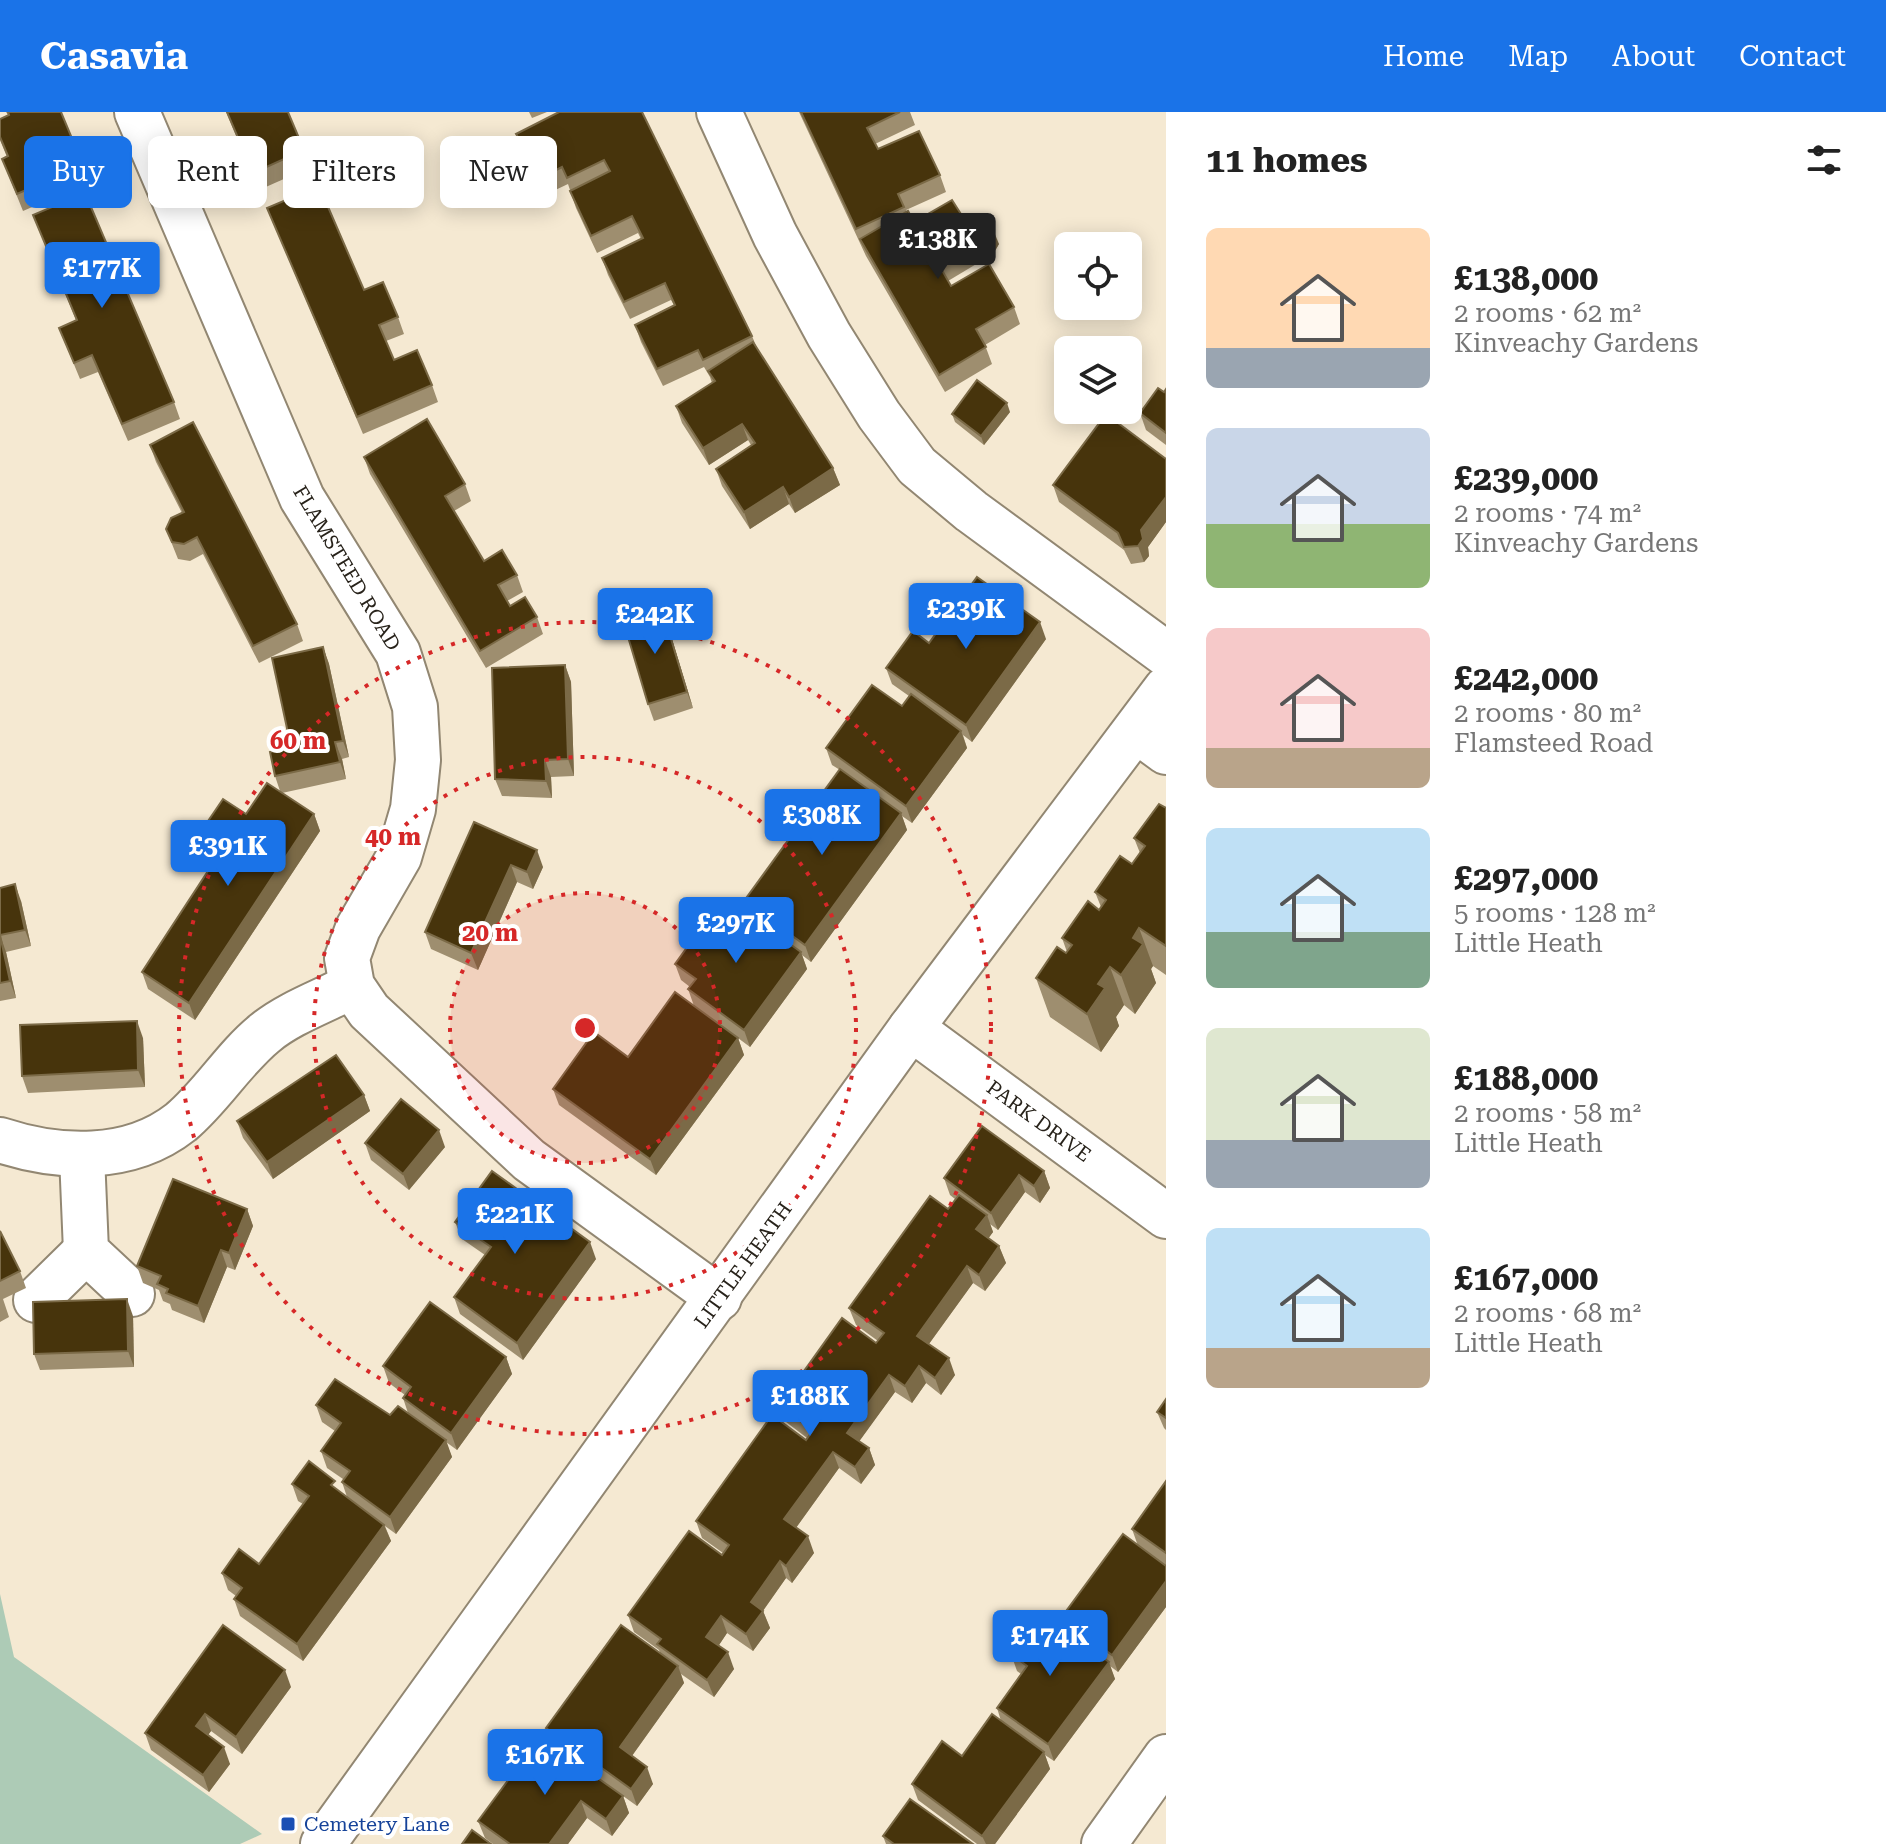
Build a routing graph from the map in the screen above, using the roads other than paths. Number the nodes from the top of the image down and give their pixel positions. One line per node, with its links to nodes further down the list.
1 (137, 112): 6 (street, FLAMSTEED ROAD)
2 (719, 112): 3 (street)
3 (1166, 654)
4 (1166, 689): 5 (street, LITTLE HEATH)
5 (1151, 741): 7 (street, LITTLE HEATH)
6 (352, 986): 9 (street); 13 (street)
7 (911, 1028): 10 (street, PARK DRIVE); 13 (street, LITTLE HEATH)
8 (0, 1140): 9 (street)
9 (82, 1156): 11 (street)
10 (1166, 1216)
11 (86, 1251): 12 (street); 14 (street)
12 (132, 1294)
13 (719, 1298): 16 (street, LITTLE HEATH)
14 (36, 1300)
15 (1166, 1757): 17 (street)
16 (323, 1844)
17 (1104, 1844)

